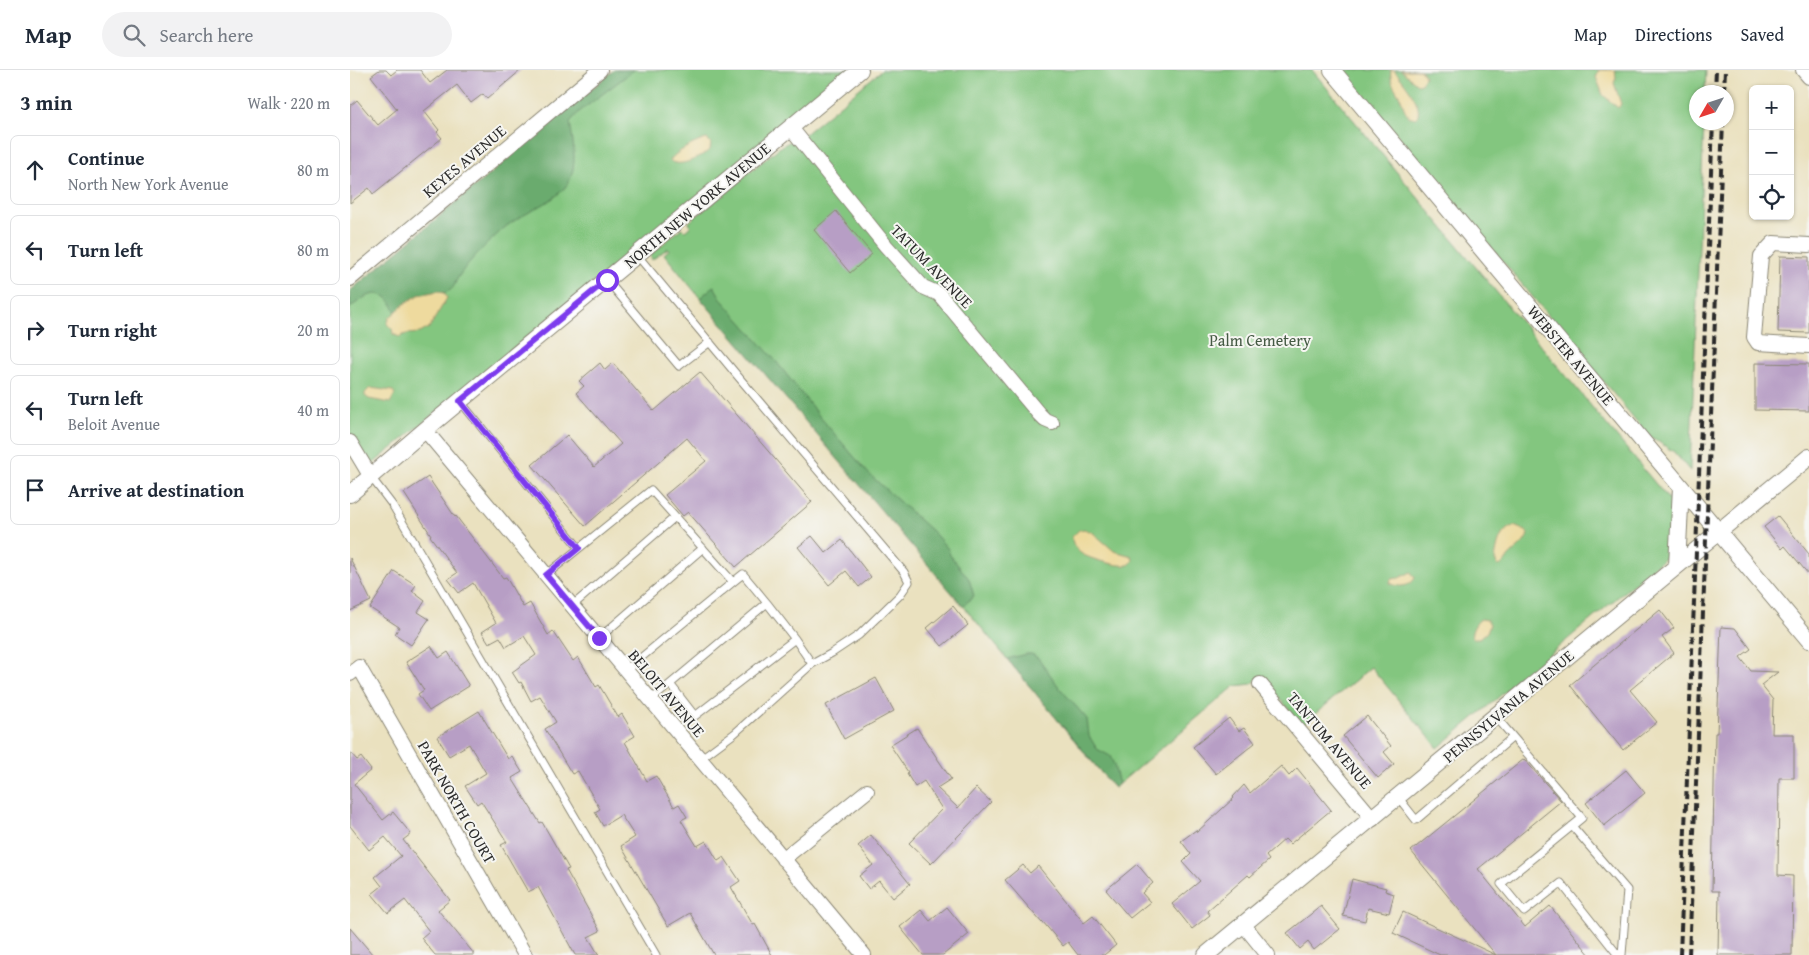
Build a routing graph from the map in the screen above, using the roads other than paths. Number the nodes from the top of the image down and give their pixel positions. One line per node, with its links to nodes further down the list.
1 (600, 70): 9 (street, KEYES AVENUE)
2 (860, 70): 6 (street, NORTH NEW YORK AVENUE)
3 (1332, 70): 19 (street, WEBSTER AVENUE)
4 (1804, 70): 5 (street)
5 (1809, 77)
6 (791, 128): 8 (street, NORTH NEW YORK AVENUE); 14 (street, TATUM AVENUE)
7 (1809, 245): 12 (street)
8 (637, 255): 10 (street, NORTH NEW YORK AVENUE); 11 (lane)
9 (350, 278)
10 (607, 280): 11 (lane); 13 (street, NORTH NEW YORK AVENUE)
11 (710, 342): 33 (lane)
12 (1809, 346)
13 (460, 401): 15 (street, NORTH NEW YORK AVENUE); 23 (lane)
14 (1052, 423)
15 (425, 430): 18 (street, NORTH NEW YORK AVENUE); 26 (street, BELOIT AVENUE)
16 (350, 442): 18 (street)
17 (1809, 457): 22 (street, PENNSYLVANIA AVENUE)
18 (371, 477): 20 (street, NORTH NEW YORK AVENUE); 49 (lane)
19 (1681, 487): 22 (street, WEBSTER AVENUE); 25 (street)
20 (350, 494)
21 (675, 517): 23 (lane); 24 (lane); 29 (lane)
22 (1719, 532): 25 (street, PENNSYLVANIA AVENUE); 32 (street, WEBSTER AVENUE)
23 (579, 548): 26 (lane)
24 (703, 548): 27 (lane); 30 (lane)
25 (1677, 566): 39 (street, PENNSYLVANIA AVENUE)
26 (546, 575): 29 (street, BELOIT AVENUE)
27 (734, 582): 28 (lane); 34 (lane)
28 (767, 603): 31 (lane); 36 (lane)
29 (572, 606): 30 (street, BELOIT AVENUE)
30 (599, 638): 34 (street, BELOIT AVENUE)
31 (795, 639): 33 (lane); 36 (lane)
32 (1809, 640)
33 (812, 664): 41 (lane)
34 (626, 670): 38 (street, BELOIT AVENUE)
35 (354, 671): 48 (street, PARK NORTH COURT)
36 (670, 684): 38 (lane)
37 (1260, 684): 44 (street, TANTUM AVENUE)
38 (651, 700): 41 (street, BELOIT AVENUE)
39 (1496, 716): 40 (lane); 43 (street, PENNSYLVANIA AVENUE)
40 (1513, 737): 43 (lane); 45 (lane)
41 (700, 759): 46 (street, BELOIT AVENUE)
42 (867, 791): 46 (street)
43 (1398, 797): 44 (street, PENNSYLVANIA AVENUE)
44 (1373, 819): 47 (street, PENNSYLVANIA AVENUE)
45 (1572, 826): 53 (lane); 54 (lane)
46 (783, 859): 50 (street, BELOIT AVENUE)
47 (1244, 924): 51 (street, PENNSYLVANIA AVENUE); 52 (street)
48 (525, 955)
49 (656, 955)
50 (864, 955)
51 (1206, 955)
52 (1268, 955)
53 (1618, 955)
54 (1622, 955)

